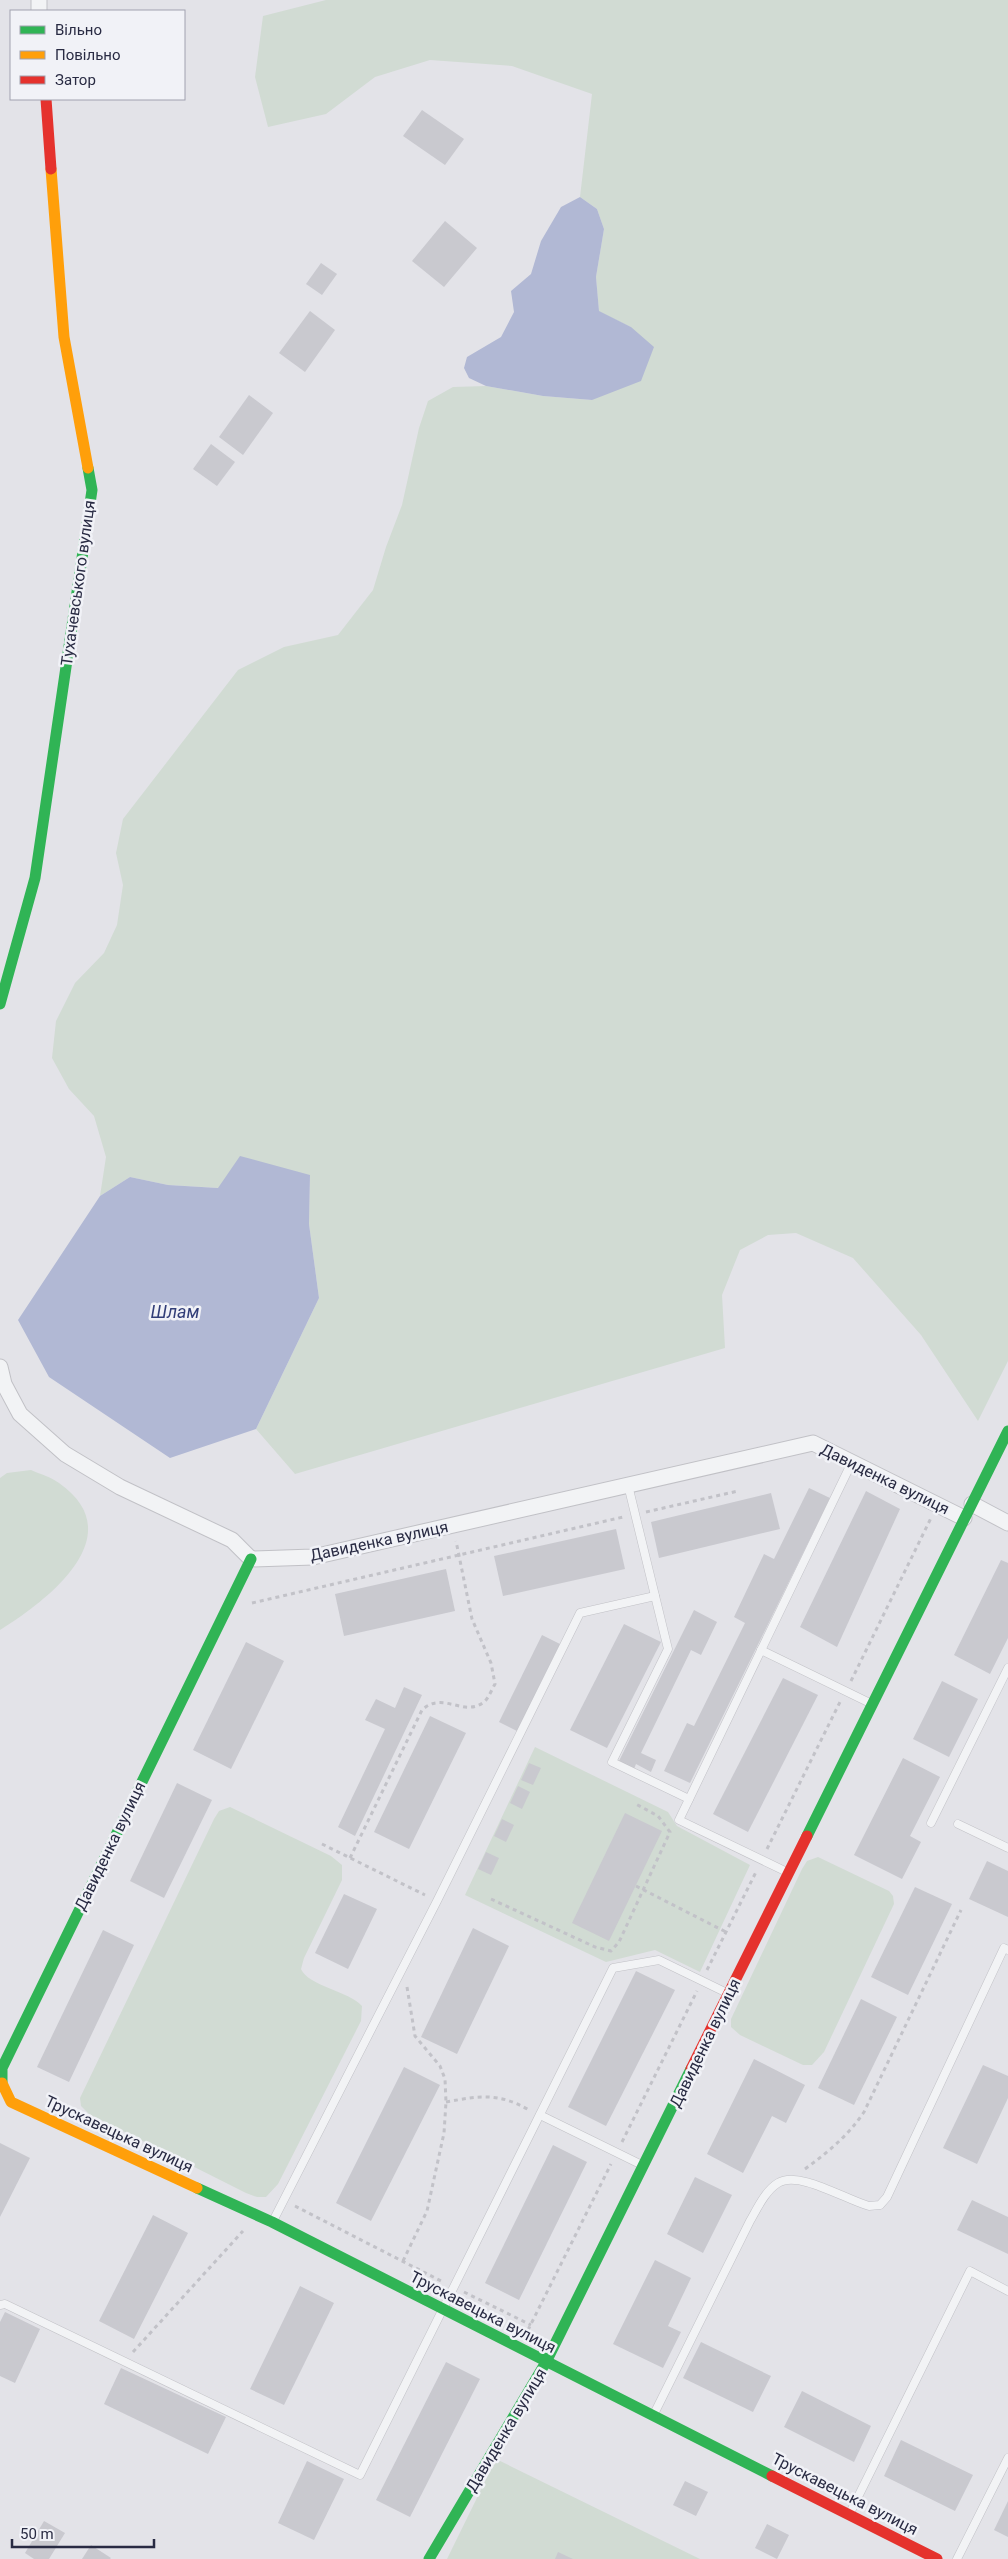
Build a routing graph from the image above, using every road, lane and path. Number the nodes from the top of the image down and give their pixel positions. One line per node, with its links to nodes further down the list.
1 (46, 100): 2 (street, Тухачевського вулиця)
2 (0, 1004)
3 (0, 1367): 15 (street)
4 (1007, 1434): 8 (street, Давиденка вулиця)
5 (852, 1462): 6 (street, Давиденка вулиця); 9 (street, Давиденка вулиця); 18 (lane)
6 (628, 1485): 10 (lane); 13 (street, Давиденка вулиця)
7 (738, 1491): 10 (path)
8 (972, 1504): 11 (street, Давиденка вулиця); 12 (street)
9 (938, 1505): 11 (street, Давиденка вулиця); 20 (path)
10 (635, 1515): 14 (path); 16 (lane)
11 (964, 1518): 21 (street, Давиденка вулиця)
12 (1008, 1522)
13 (452, 1525): 14 (path); 15 (street, Давиденка вулиця)
14 (459, 1555): 17 (path); 28 (path)
15 (250, 1559): 17 (street, Давиденка вулиця)
16 (655, 1596): 22 (lane); 34 (lane)
17 (225, 1610): 42 (street, Давиденка вулиця)
18 (761, 1650): 20 (lane); 22 (lane)
19 (1008, 1668): 24 (lane)
20 (846, 1691): 21 (lane); 29 (path)
21 (872, 1704): 30 (street, Давиденка вулиця)
22 (689, 1799): 29 (lane)
23 (634, 1803): 32 (path)
24 (932, 1823)
25 (958, 1824): 27 (lane)
26 (322, 1844): 28 (path)
27 (1008, 1848)
28 (350, 1858): 34 (path)
29 (762, 1860): 30 (lane); 36 (path)
30 (789, 1873): 40 (street, Давиденка вулиця)
31 (636, 1886): 32 (path)
32 (644, 1890): 33 (path); 36 (path)
33 (491, 1899)
34 (437, 1901): 38 (lane)
35 (962, 1910): 46 (path)
36 (726, 1932): 39 (path)
37 (1008, 1950): 46 (lane)
38 (404, 1966): 41 (path); 47 (lane)
39 (702, 1981): 40 (lane); 43 (lane); 44 (path)
40 (729, 1994): 45 (street, Давиденка вулиця)
41 (446, 2102): 43 (path); 50 (path)
42 (9, 2104): 48 (street, Трускавецька вулиця)
43 (540, 2115): 44 (lane); 51 (lane)
44 (617, 2153): 45 (lane); 55 (path)
45 (644, 2166): 58 (street, Давиденка вулиця)
46 (793, 2178): 59 (lane)
47 (283, 2200): 49 (lane); 50 (path)
48 (257, 2216): 49 (street, Трускавецька вулиця); 57 (path)
49 (272, 2222): 54 (street, Трускавецька вулиця)
50 (403, 2261): 51 (path)
51 (454, 2287): 54 (lane); 55 (path)
52 (1008, 2290): 61 (lane)
53 (0, 2305): 57 (lane)
54 (442, 2310): 56 (street, Трускавецька вулиця); 57 (lane)
55 (531, 2325): 56 (path)
56 (519, 2349): 58 (street, Трускавецька вулиця)
57 (124, 2362)
58 (546, 2362): 59 (street, Трускавецька вулиця); 62 (street, Давиденка вулиця)
59 (653, 2416): 61 (street, Трускавецька вулиця)
60 (1008, 2458): 64 (lane)
61 (849, 2515): 63 (street, Трускавецька вулиця)
62 (429, 2559)
63 (937, 2559)
64 (957, 2559)

